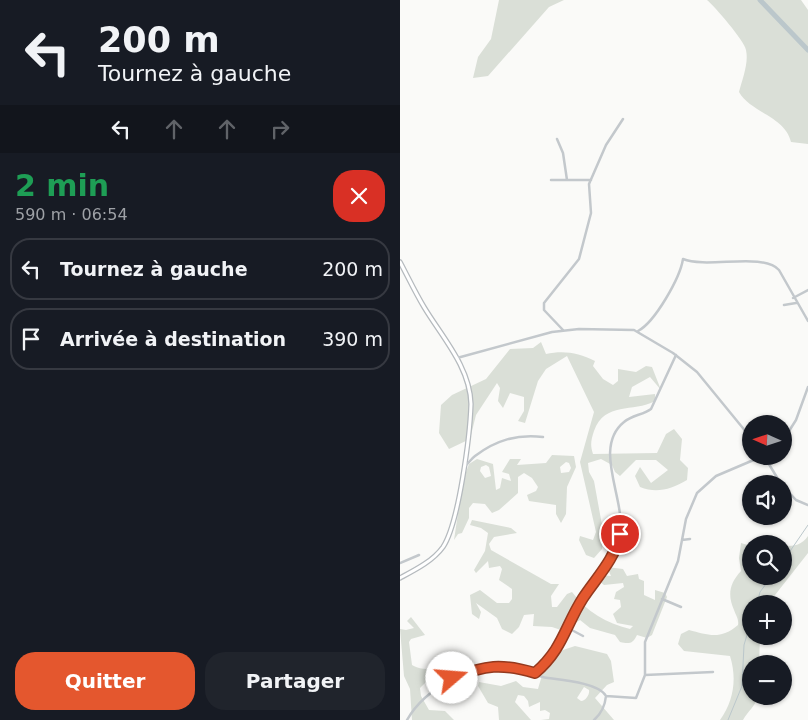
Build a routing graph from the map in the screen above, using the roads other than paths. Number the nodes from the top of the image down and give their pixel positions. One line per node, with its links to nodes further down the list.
1 (623, 119): 3 (street)
2 (557, 139): 6 (street)
3 (601, 156): 4 (street); 7 (street)
4 (605, 158)
5 (551, 180): 6 (street)
6 (567, 180): 7 (street)
7 (591, 180): 14 (street)
8 (400, 262): 17 (main road)
9 (808, 290): 10 (street)
10 (793, 298): 11 (street); 15 (street)
11 (796, 303): 12 (street); 13 (street)
12 (784, 304)
13 (808, 321)
14 (563, 330): 15 (street); 17 (street)
15 (638, 331): 16 (street)
16 (676, 355): 20 (street); 33 (street)
17 (457, 358): 23 (main road)
18 (808, 387): 19 (street)
19 (792, 426)
20 (742, 427)
21 (543, 437): 23 (street)
22 (742, 465): 27 (street)
23 (463, 468): 30 (main road)
24 (792, 496): 25 (street)
25 (808, 505)
26 (690, 539): 27 (street)
27 (682, 540): 31 (street)
28 (418, 555): 29 (street)
29 (400, 563)
30 (400, 578)
31 (662, 599): 32 (street); 37 (street)
32 (681, 607)
33 (568, 628): 34 (street); 36 (street)
34 (583, 636)
35 (713, 672): 37 (street)
36 (535, 673): 38 (street); 39 (street)
37 (644, 675): 38 (street)
38 (606, 696): 40 (street)
39 (407, 720)
40 (594, 720)

